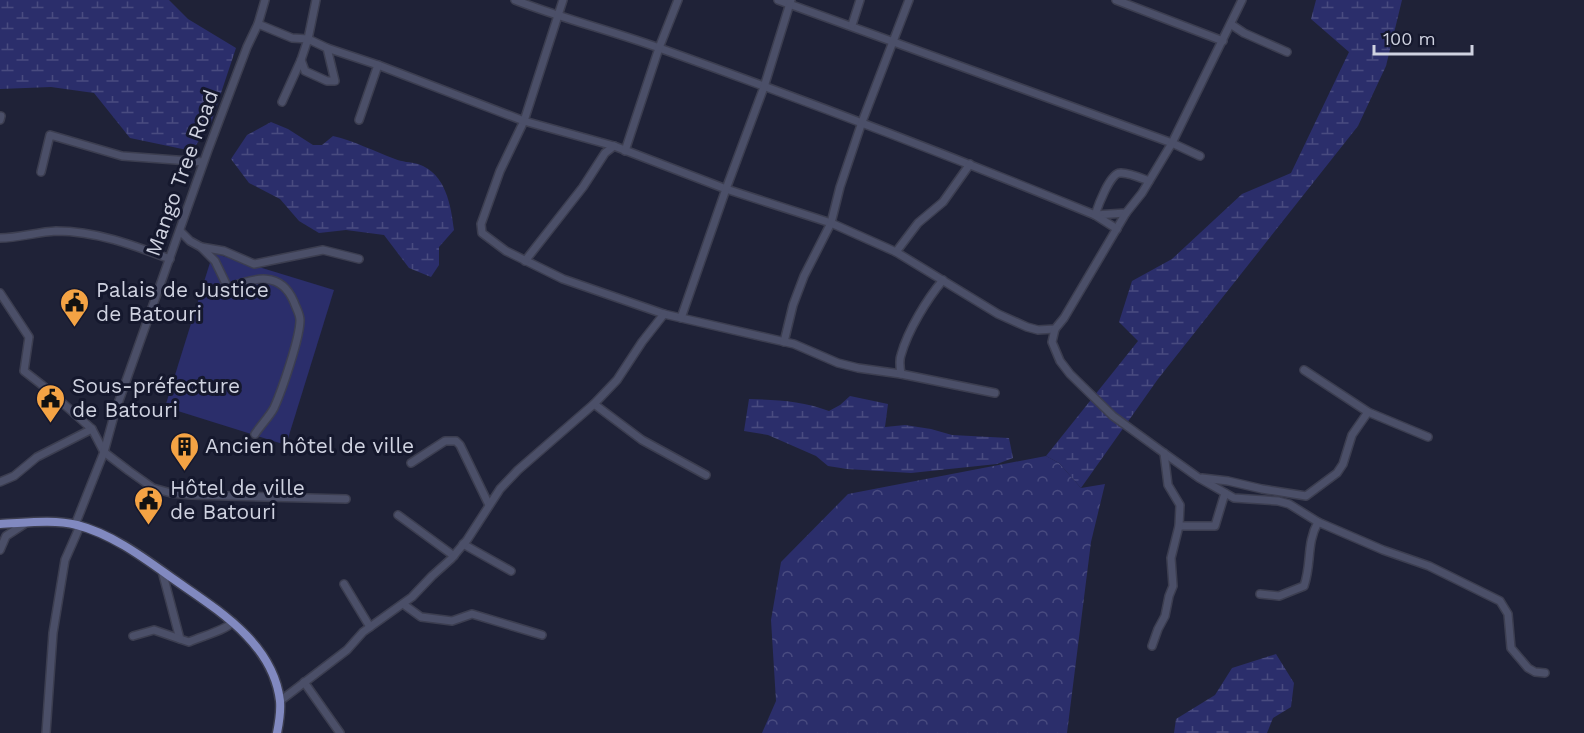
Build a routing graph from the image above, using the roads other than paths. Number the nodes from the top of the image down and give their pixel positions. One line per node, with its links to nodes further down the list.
1 (265, 0): 13 (street, Mango Tree Road)
2 (316, 0): 16 (street)
3 (515, 0): 12 (street)
4 (563, 0): 12 (street)
5 (678, 0): 20 (street)
6 (778, 0): 11 (street)
7 (860, 0): 14 (street)
8 (909, 0): 17 (street)
9 (1116, 0): 18 (street)
10 (1242, 0): 15 (street)
11 (790, 2): 14 (street); 24 (street)
12 (558, 16): 20 (street); 27 (street)
13 (258, 24): 16 (street); 33 (street, Mango Tree Road)
14 (852, 25): 17 (street)
15 (1232, 25): 18 (street); 21 (street)
16 (308, 39): 19 (street); 22 (street)
17 (891, 41): 28 (street); 29 (street)
18 (1223, 41): 29 (street)
19 (327, 48): 22 (street); 23 (street)
20 (659, 48): 24 (street); 31 (street)
21 (1287, 52)
22 (301, 60): 25 (street)
23 (378, 65): 26 (street); 27 (street)
24 (764, 87): 28 (street); 37 (street)
25 (282, 102)
26 (359, 120)
27 (524, 121): 30 (street); 48 (street)
28 (862, 122): 34 (street); 40 (street)
29 (1172, 143): 32 (street); 36 (street)
30 (614, 146): 31 (street); 48 (street)
31 (625, 151): 37 (street)
32 (1200, 156)
33 (203, 162): 35 (street); 42 (street, Mango Tree Road)
34 (970, 164): 39 (street); 45 (street)
35 (41, 172)
36 (1149, 181): 38 (street); 39 (street)
37 (726, 189): 40 (street); 52 (street)
38 (1125, 213): 39 (street); 41 (street)
39 (1095, 214): 41 (street)
40 (831, 224): 45 (street); 54 (street)
41 (1117, 229): 53 (street)
42 (180, 231): 44 (street); 46 (street, Mango Tree Road)
43 (0, 238): 46 (street)
44 (201, 247): 47 (street); 61 (street)
45 (896, 252): 49 (street)
46 (170, 259): 63 (street, Mango Tree Road)
47 (358, 259)
48 (525, 261): 51 (street)
49 (943, 280): 53 (street); 56 (street)
50 (0, 293): 60 (street)
51 (664, 314): 52 (street); 58 (street)
52 (681, 318): 54 (street)
53 (1055, 329): 64 (street)
54 (784, 342): 56 (street)
55 (1304, 370): 59 (street)
56 (901, 374): 57 (street)
57 (995, 393)
58 (594, 405): 66 (street); 71 (street)
59 (1368, 412): 62 (street); 67 (street)
60 (92, 429): 63 (street); 68 (street)
61 (255, 434)
62 (1428, 437)
63 (104, 452): 70 (street); 76 (street, Mango Tree Road)
64 (1164, 453): 67 (street); 77 (street)
65 (411, 463): 71 (street)
66 (706, 475)
67 (1199, 478): 69 (street)
68 (0, 482)
69 (1226, 493): 73 (street); 77 (street)
70 (346, 499)
71 (489, 505): 78 (street)
72 (398, 515): 80 (street)
73 (1318, 522): 84 (street); 92 (street)
74 (26, 523): 75 (main road); 76 (main road); 79 (street)
75 (0, 524)
76 (78, 526): 82 (main road); 95 (street, Mango Tree Road)
77 (1179, 526): 91 (street)
78 (463, 544): 80 (street); 81 (street)
79 (0, 550)
80 (454, 556): 85 (street)
81 (511, 571)
82 (162, 572): 86 (main road); 90 (street)
83 (344, 584): 87 (street)
84 (1260, 594)
85 (403, 604): 87 (street); 88 (street)
86 (233, 622): 90 (street); 94 (main road)
87 (370, 627): 93 (street)
88 (542, 634)
89 (133, 636): 90 (street)
90 (180, 639)
91 (1152, 646)
92 (1545, 673)
93 (304, 682): 94 (street); 97 (street)
94 (280, 701): 96 (main road)
95 (46, 733)
96 (277, 733)
97 (340, 733)

